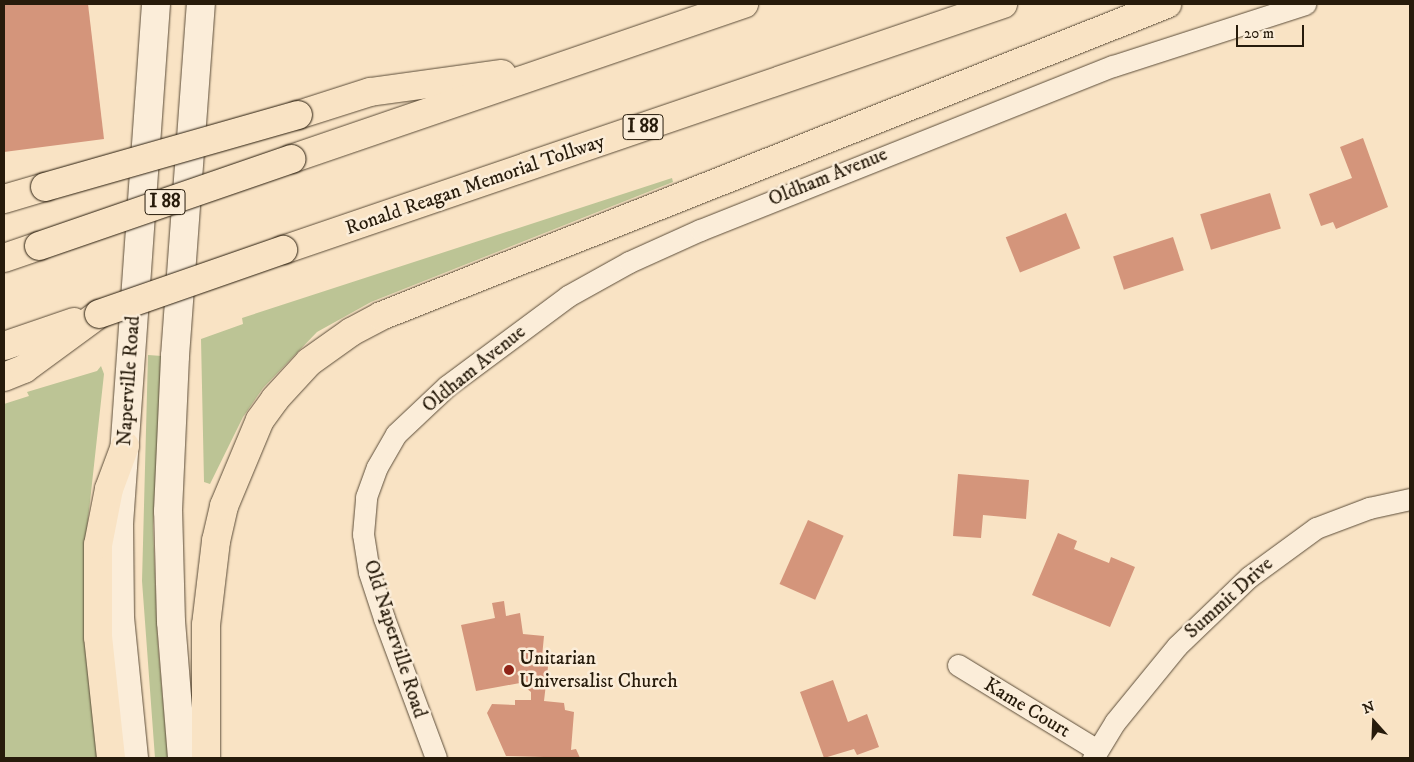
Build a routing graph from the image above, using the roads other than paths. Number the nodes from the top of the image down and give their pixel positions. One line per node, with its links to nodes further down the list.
1 (156, 4): 14 (main road, Naperville Road)
2 (201, 4): 20 (main road)
3 (744, 4): 7 (highway, I 88)
4 (1003, 4): 10 (highway, Ronald Reagan Memorial Tollway / I 88, bridge)
5 (1167, 4): 21 (highway)
6 (1305, 4): 13 (street, Oldham Avenue)
7 (563, 65): 8 (highway, bridge); 9 (highway, I 88, bridge)
8 (4, 199)
9 (4, 258)
10 (99, 314): 11 (highway, Ronald Reagan Memorial Tollway / I 88); 12 (highway)
11 (4, 346)
12 (14, 373)
13 (396, 434): 22 (street, Old Naperville Road)
14 (125, 446): 18 (highway); 19 (main road, Naperville Road)
15 (1410, 499): 17 (street, Summit Drive)
16 (958, 666): 17 (street, Kame Court)
17 (1095, 754)
18 (111, 758)
19 (134, 758)
20 (182, 758)
21 (206, 758)
22 (436, 758)

